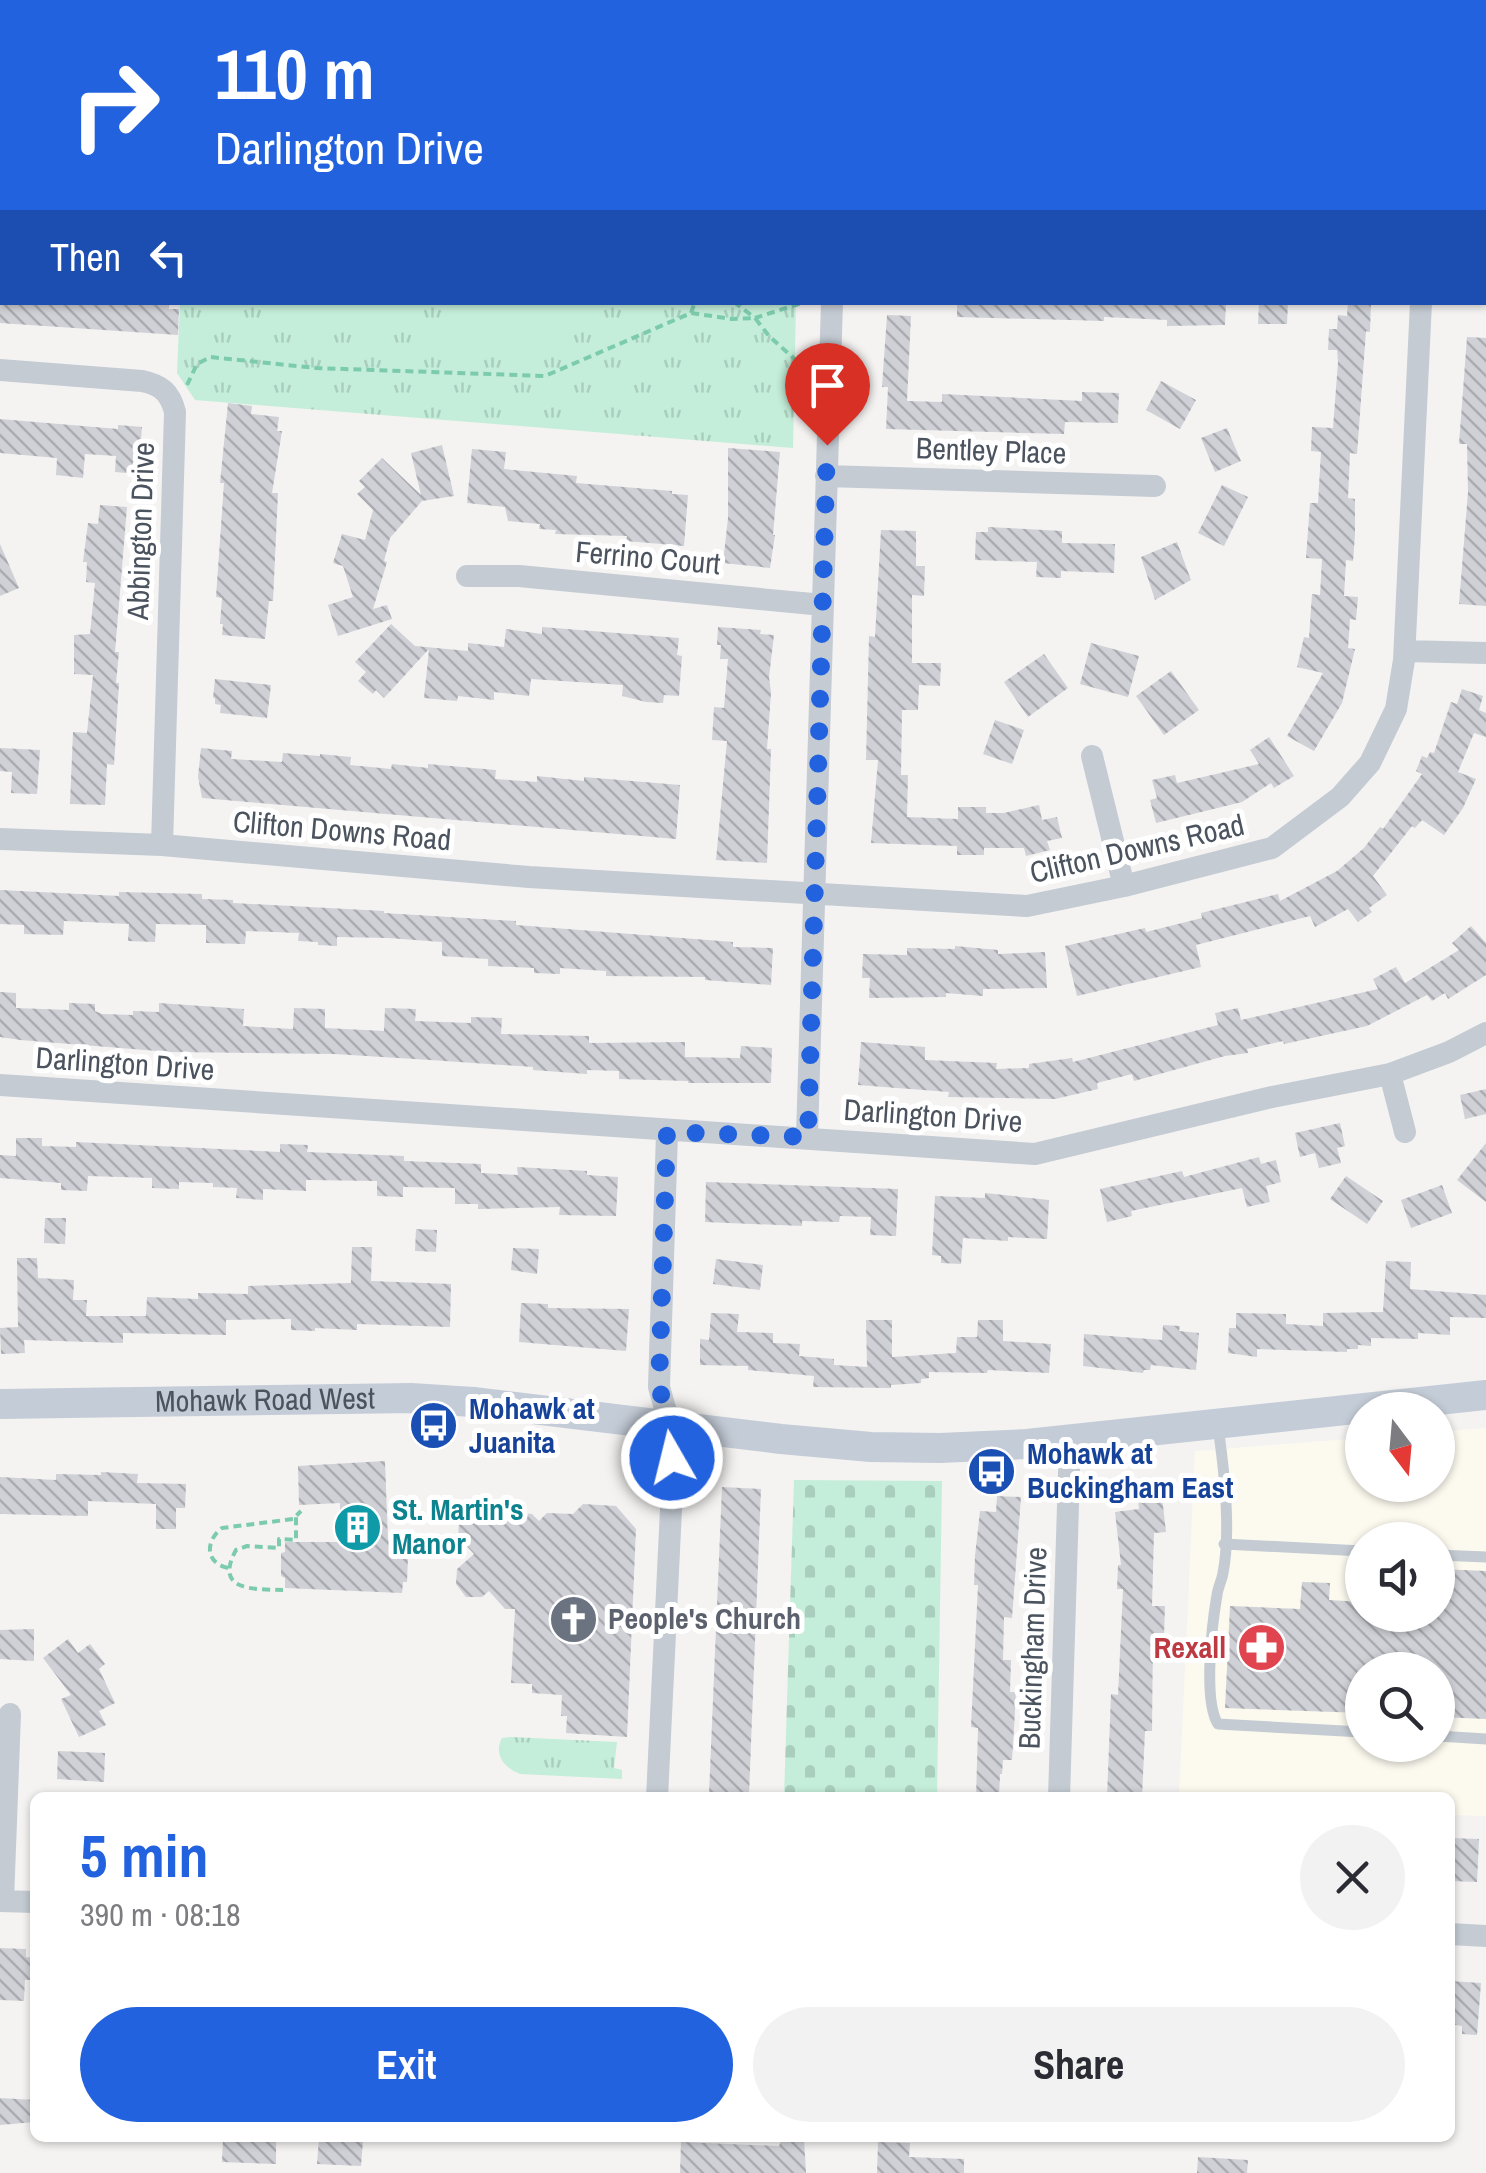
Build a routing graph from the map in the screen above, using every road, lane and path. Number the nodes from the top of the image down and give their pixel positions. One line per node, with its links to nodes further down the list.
1 (694, 305): 6 (path)
2 (738, 305): 7 (path)
3 (796, 305): 7 (path)
4 (832, 305): 9 (street)
5 (1421, 305): 15 (street, Clifton Downs Road)
6 (692, 313): 7 (path); 10 (path)
7 (755, 318): 9 (path)
8 (0, 370): 10 (street)
9 (829, 382): 11 (street)
10 (171, 398): 19 (street, Abbington Drive)
11 (826, 476): 12 (street, Bentley Place); 14 (street)
12 (1155, 486)
13 (467, 576): 14 (street, Ferrino Court)
14 (823, 605): 21 (street)
15 (1405, 651): 16 (street); 20 (street, Clifton Downs Road)
16 (1486, 653)
17 (1092, 756): 20 (street)
18 (0, 838): 19 (street, Clifton Downs Road)
19 (162, 845): 21 (street, Clifton Downs Road)
20 (1124, 886): 21 (street, Clifton Downs Road)
21 (816, 895): 27 (street)
22 (1486, 1033): 23 (street, Darlington Drive)
23 (1390, 1074): 26 (street); 27 (street, Darlington Drive)
24 (0, 1086): 25 (street, Darlington Drive)
25 (667, 1132): 27 (street, Darlington Drive); 31 (street)
26 (1404, 1132)
27 (808, 1137)
28 (1486, 1394): 30 (main road, Mohawk Road West)
29 (0, 1404): 31 (main road, Mohawk Road West)
30 (1218, 1424): 32 (main road, Mohawk Road West); 33 (lane)
31 (670, 1426): 32 (main road, Mohawk Road West); 43 (street)
32 (1070, 1440): 44 (street, Buckingham Drive)
33 (1224, 1544): 34 (lane); 40 (lane)
34 (1345, 1550)
35 (1455, 1556): 36 (lane)
36 (1486, 1557)
37 (228, 1568): 37 (path); 38 (path)
38 (283, 1590)
39 (10, 1714): 45 (street)
40 (1345, 1731)
41 (1455, 1737): 42 (lane)
42 (1486, 1739)
43 (658, 1792)
44 (1059, 1792)
45 (2, 1901): 46 (street)
46 (30, 1902)
47 (1455, 1934): 48 (street)
48 (1486, 1936)

